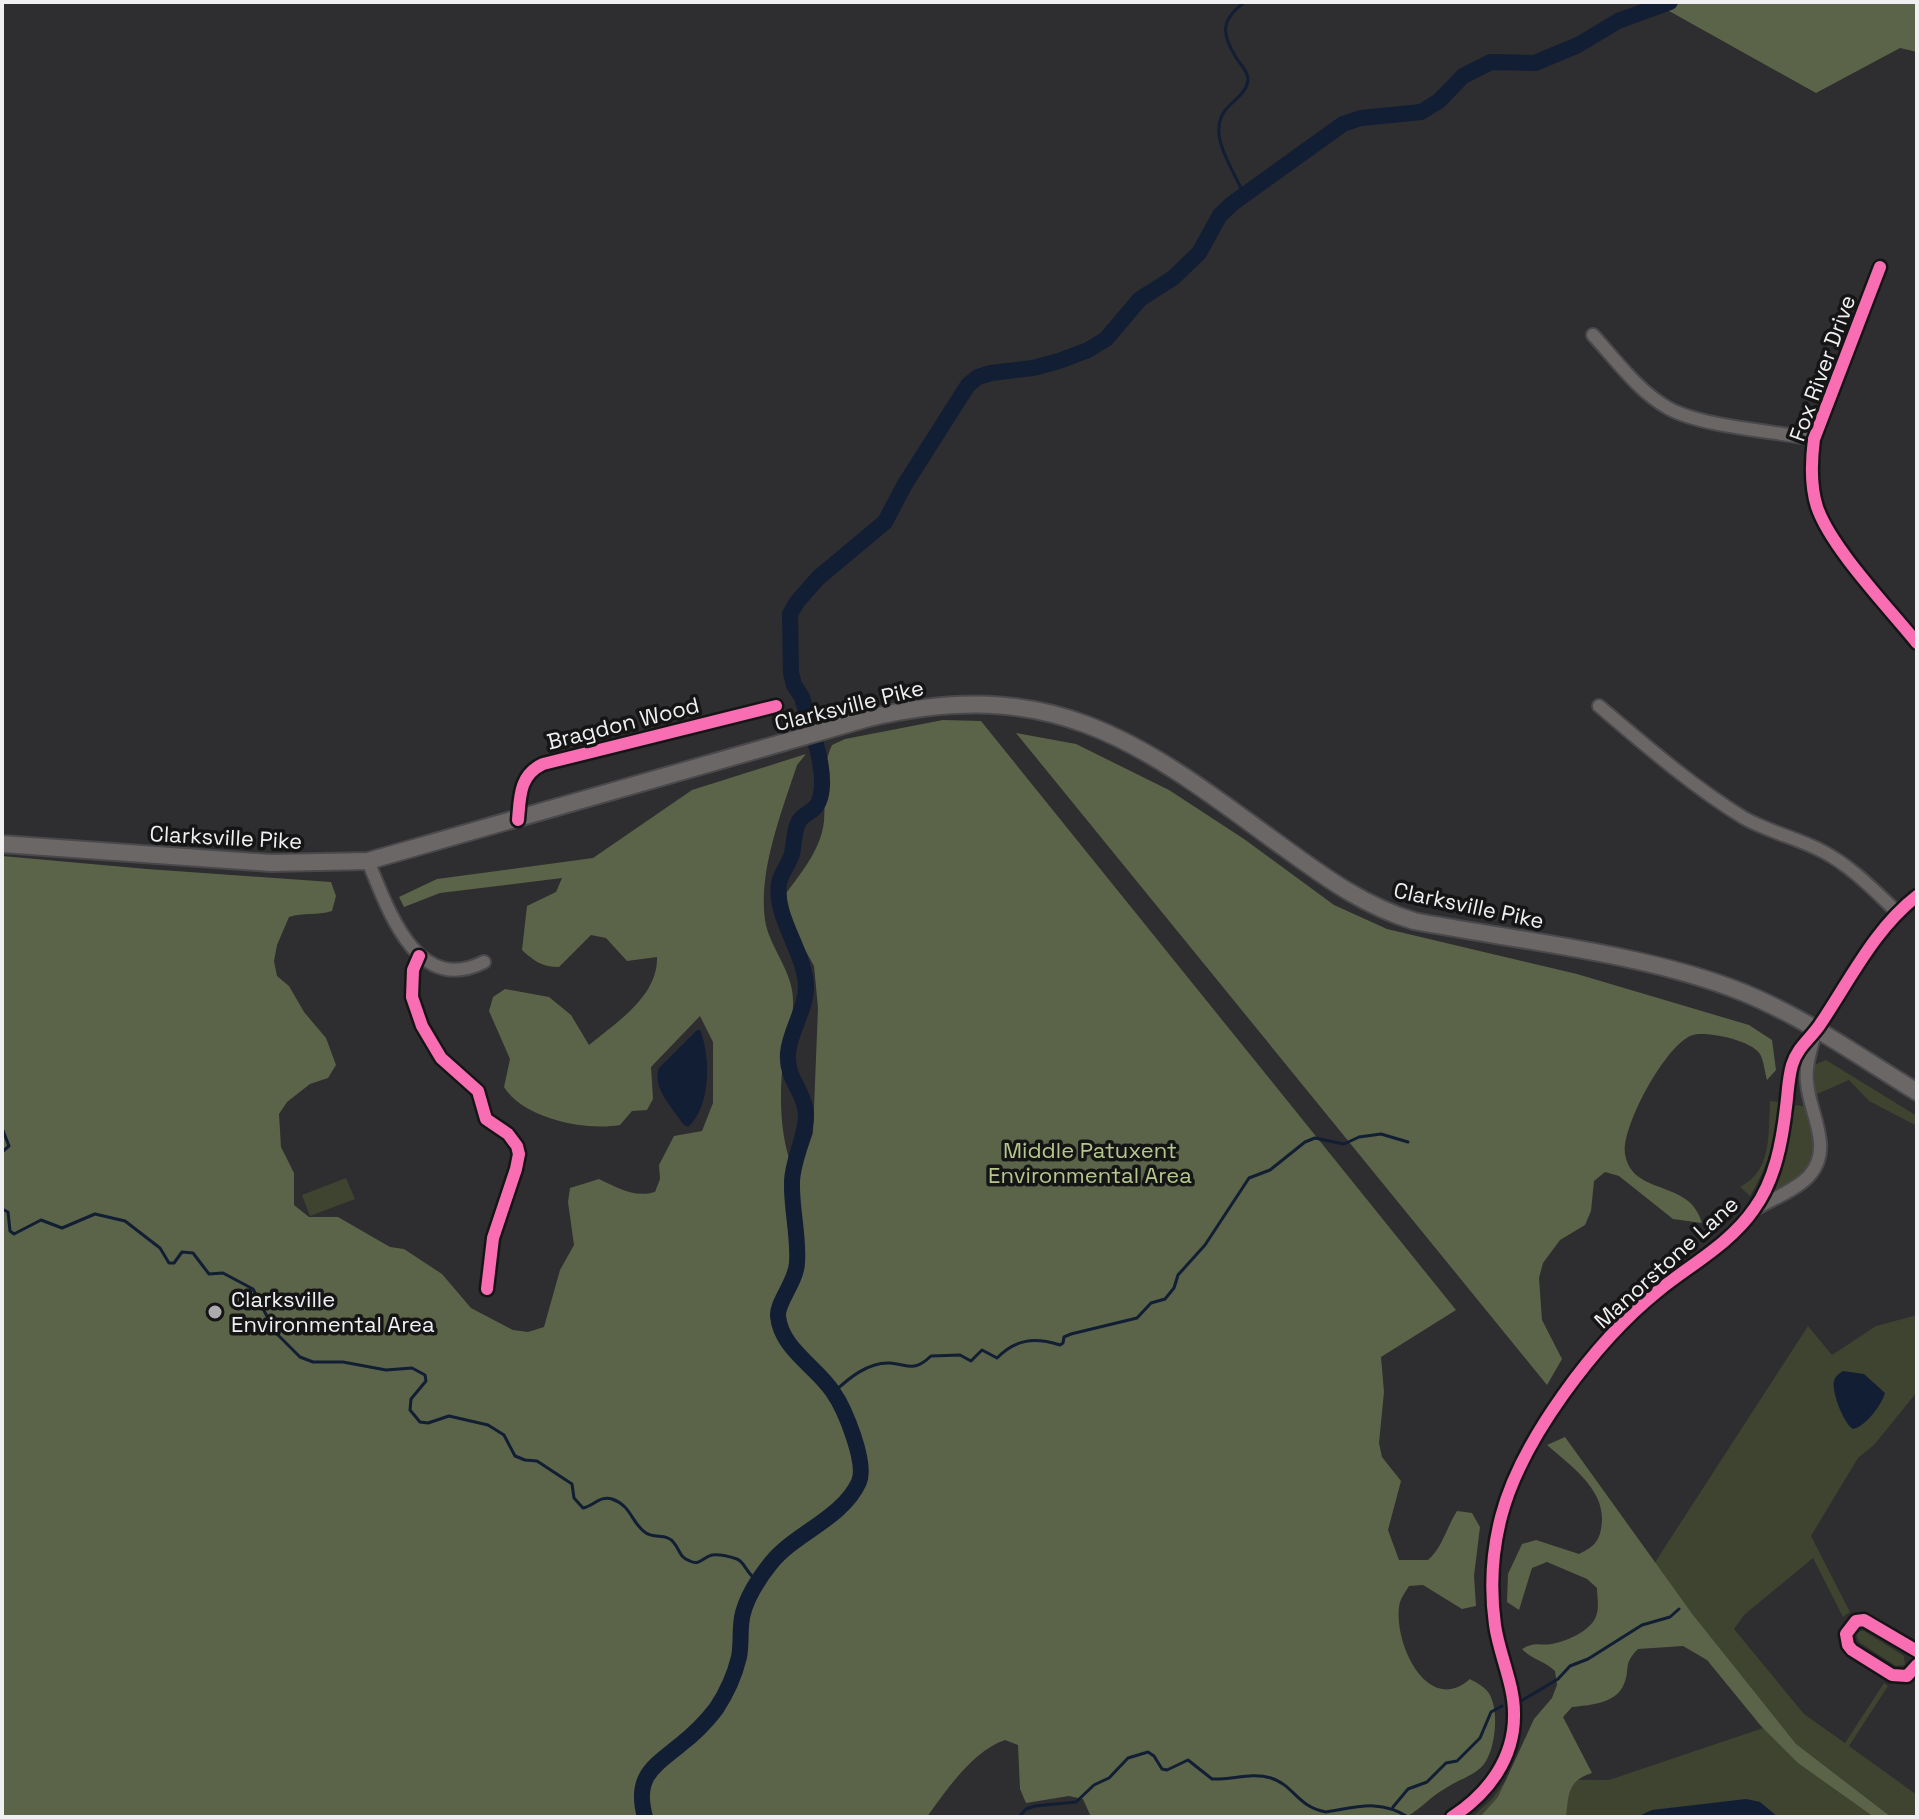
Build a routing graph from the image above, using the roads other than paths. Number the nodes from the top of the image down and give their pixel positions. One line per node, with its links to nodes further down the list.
1 (1880, 267): 3 (street, Fox River Drive)
2 (1593, 335): 3 (street)
3 (1814, 439): 4 (street, Fox River Drive)
4 (1917, 643)
5 (776, 706): 7 (street, Bragdon Wood)
6 (1599, 706): 11 (street)
7 (518, 820): 9 (main road, Clarksville Pike); 14 (main road, Clarksville Pike)
8 (2, 844): 9 (main road, Clarksville Pike)
9 (368, 861): 12 (street)
10 (1917, 896): 11 (street)
11 (1898, 913): 14 (street)
12 (419, 956): 13 (street); 17 (street)
13 (484, 962)
14 (1816, 1030): 15 (main road, Clarksville Pike); 16 (street, Manorstone Lane); 16 (street, Manorstone Lane)
15 (1917, 1092)
16 (1755, 1209): 20 (street, Manorstone Lane)
17 (487, 1289)
18 (1917, 1651): 19 (street)
19 (1917, 1665)
20 (1452, 1817)

